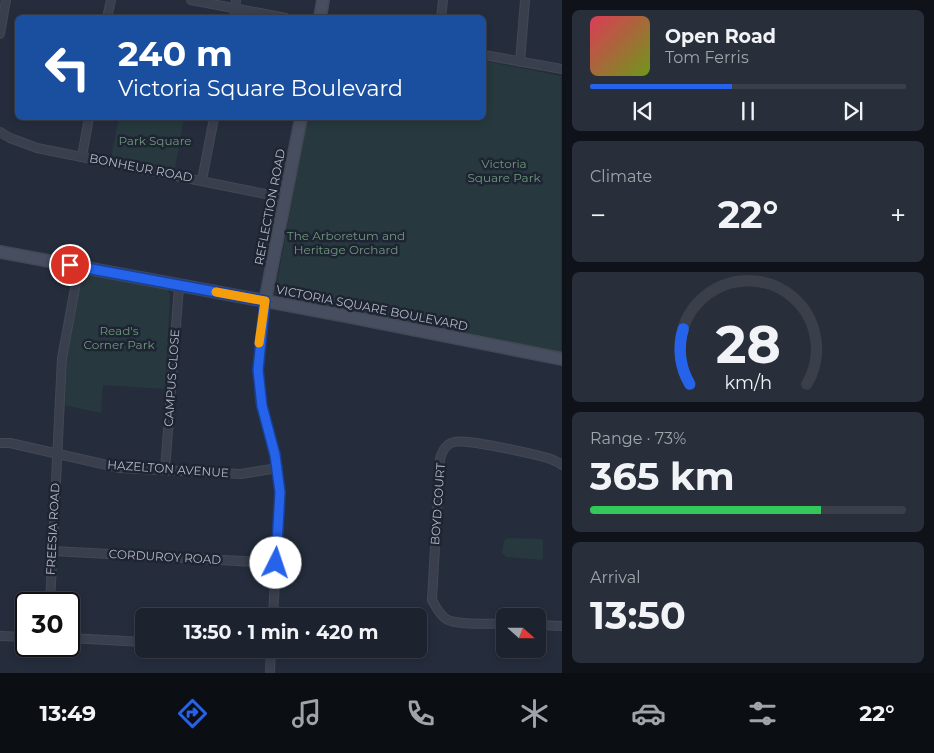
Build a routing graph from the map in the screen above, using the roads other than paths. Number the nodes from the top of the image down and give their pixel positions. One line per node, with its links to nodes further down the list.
1 (6, 0): 12 (street)
2 (111, 0): 8 (street)
3 (191, 0): 7 (street)
4 (323, 0): 10 (street)
5 (442, 0): 11 (street)
6 (525, 0): 14 (street)
7 (236, 4): 9 (street)
8 (108, 15)
9 (275, 15)
10 (320, 15)
11 (441, 15)
12 (0, 34)
13 (486, 55): 14 (street)
14 (520, 62): 15 (street)
15 (562, 69)
16 (89, 120): 20 (street)
17 (214, 120): 21 (street)
18 (301, 120): 22 (street, REFLECTION ROAD)
19 (0, 132): 20 (street, BONHEUR ROAD)
20 (82, 156): 21 (street, BONHEUR ROAD)
21 (202, 180): 22 (street, BONHEUR ROAD)
22 (285, 198): 26 (street, REFLECTION ROAD)
23 (0, 252): 24 (street, VICTORIA SQUARE BOULEVARD)
24 (79, 267): 25 (street, VICTORIA SQUARE BOULEVARD); 29 (street, FREESIA ROAD)
25 (179, 286): 26 (street, VICTORIA SQUARE BOULEVARD); 32 (street, CAMPUS CLOSE)
26 (265, 301): 27 (street, VICTORIA SQUARE BOULEVARD); 31 (street)
27 (562, 359)
28 (0, 443): 29 (street, HAZELTON AVENUE)
29 (56, 454): 32 (street, HAZELTON AVENUE); 33 (street, FREESIA ROAD)
30 (562, 465): 37 (street, BOYD COURT)
31 (278, 468): 32 (street, HAZELTON AVENUE); 34 (street)
32 (165, 470)
33 (53, 551): 34 (street, CORDUROY ROAD); 35 (street, FREESIA ROAD)
34 (276, 563): 36 (street)
35 (51, 592)
36 (273, 608)
37 (496, 624)
38 (546, 625): 39 (street)
39 (562, 626)
40 (0, 636): 41 (street)
41 (15, 637)
42 (80, 639): 43 (street)
43 (135, 642)
44 (271, 658): 45 (street)
45 (270, 673)

